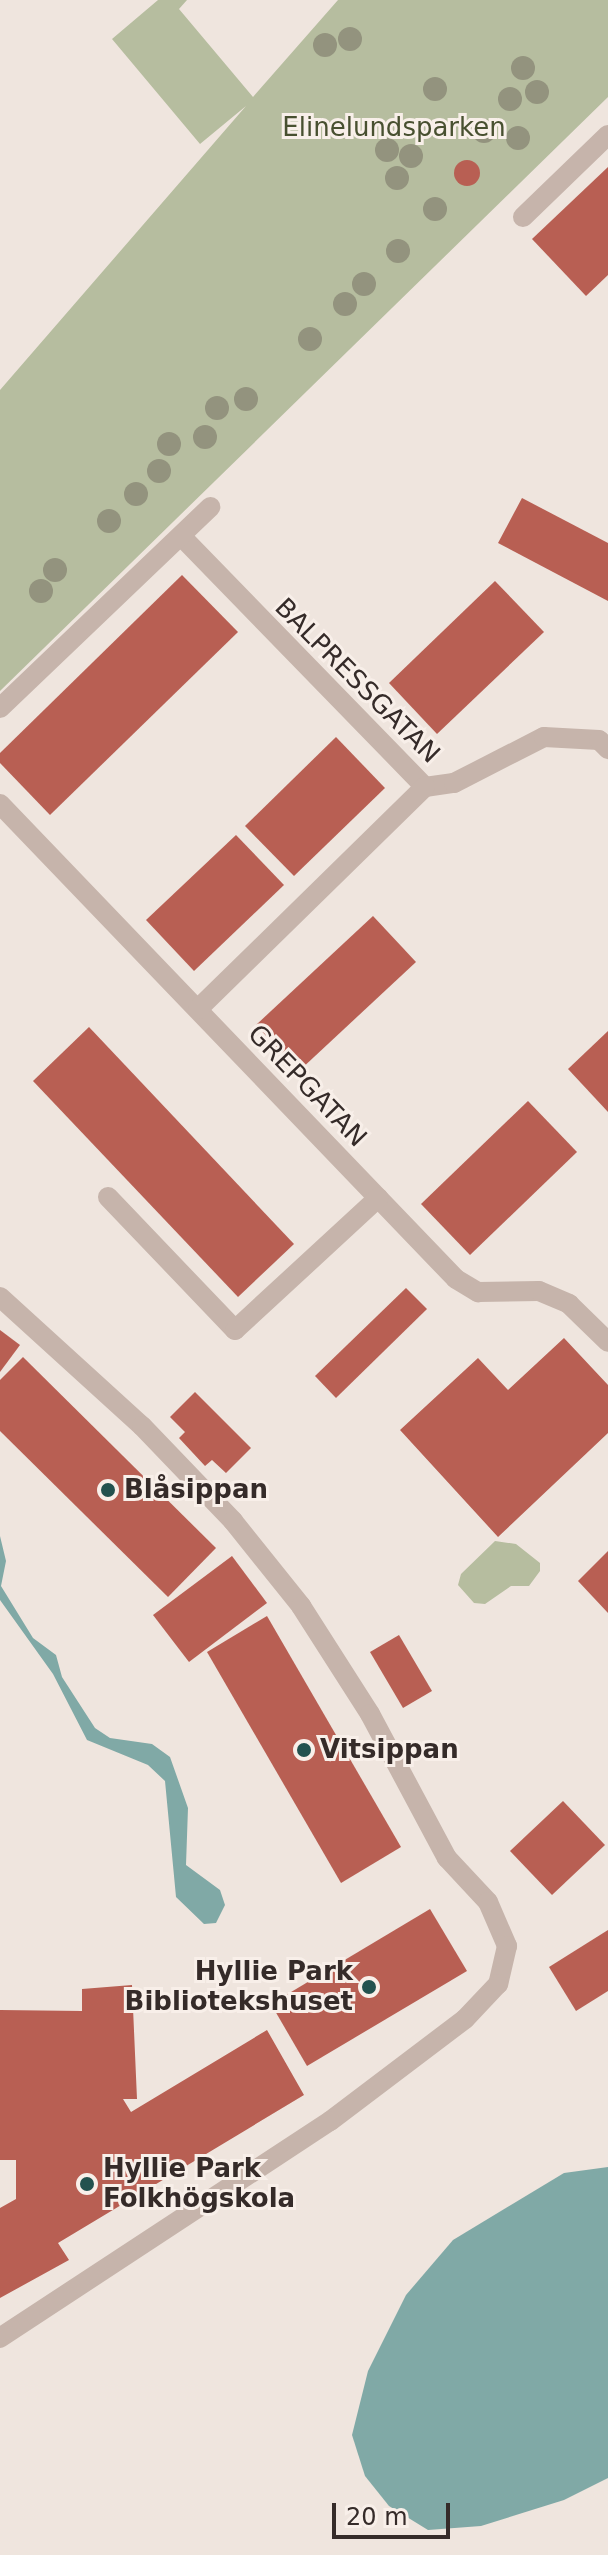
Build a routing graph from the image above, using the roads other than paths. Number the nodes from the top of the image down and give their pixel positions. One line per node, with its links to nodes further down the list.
1 (608, 135): 2 (street)
2 (523, 217)
3 (210, 507): 4 (street)
4 (182, 537): 5 (street); 7 (street, BALPRESSGATAN)
5 (0, 708)
6 (608, 749): 7 (street, BALPRESSGATAN)
7 (425, 787): 9 (street)
8 (0, 804): 9 (street, GREPGATAN)
9 (198, 1009): 11 (street, GREPGATAN)
10 (108, 1197): 11 (street)
11 (378, 1198): 13 (street, GREPGATAN)
12 (0, 1297): 14 (street)
13 (608, 1342)
14 (0, 2338)

